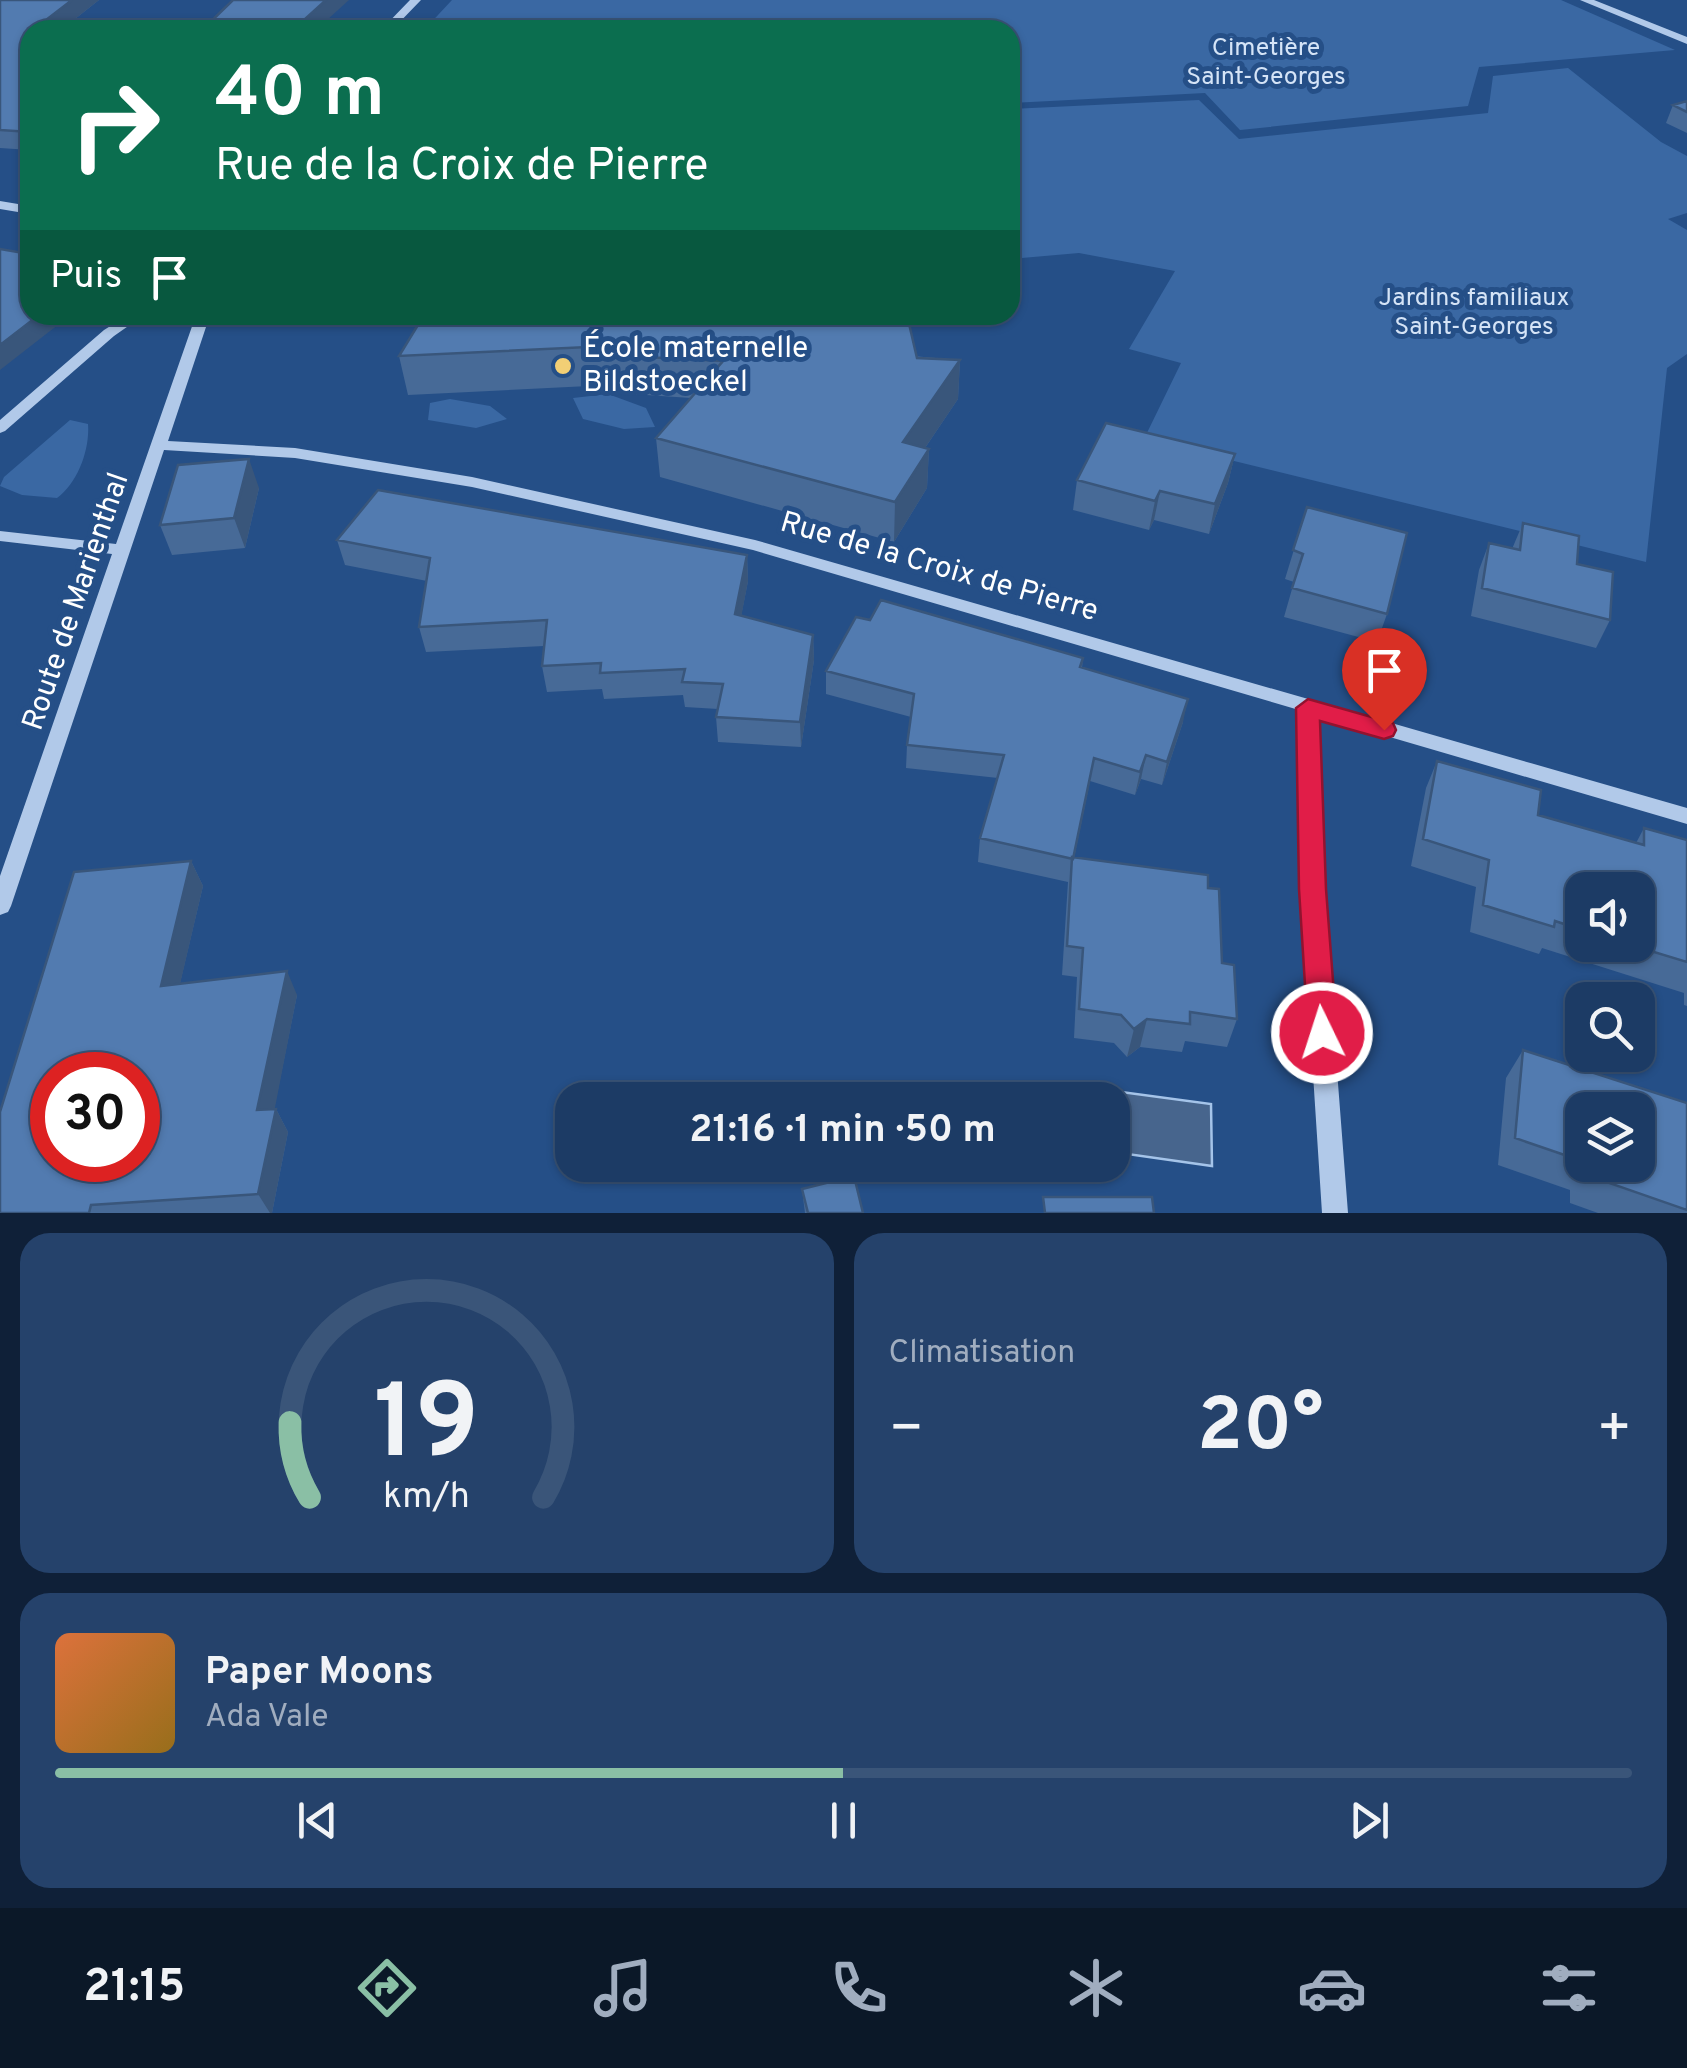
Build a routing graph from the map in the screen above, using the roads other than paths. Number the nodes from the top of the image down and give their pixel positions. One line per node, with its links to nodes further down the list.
1 (416, 0): 3 (street)
2 (1586, 0): 4 (street)
3 (396, 20)
4 (1687, 41)
5 (122, 325): 7 (street)
6 (200, 325): 8 (street, Route de Marienthal)
7 (0, 428)
8 (161, 445): 10 (street, Route de Marienthal); 11 (street, Rue de la Croix de Pierre)
9 (0, 536): 10 (street)
10 (123, 550): 13 (street, Route de Marienthal)
11 (1308, 708): 12 (street, Rue de la Croix de Pierre); 14 (street)
12 (1687, 816)
13 (0, 906)
14 (1335, 1213)

